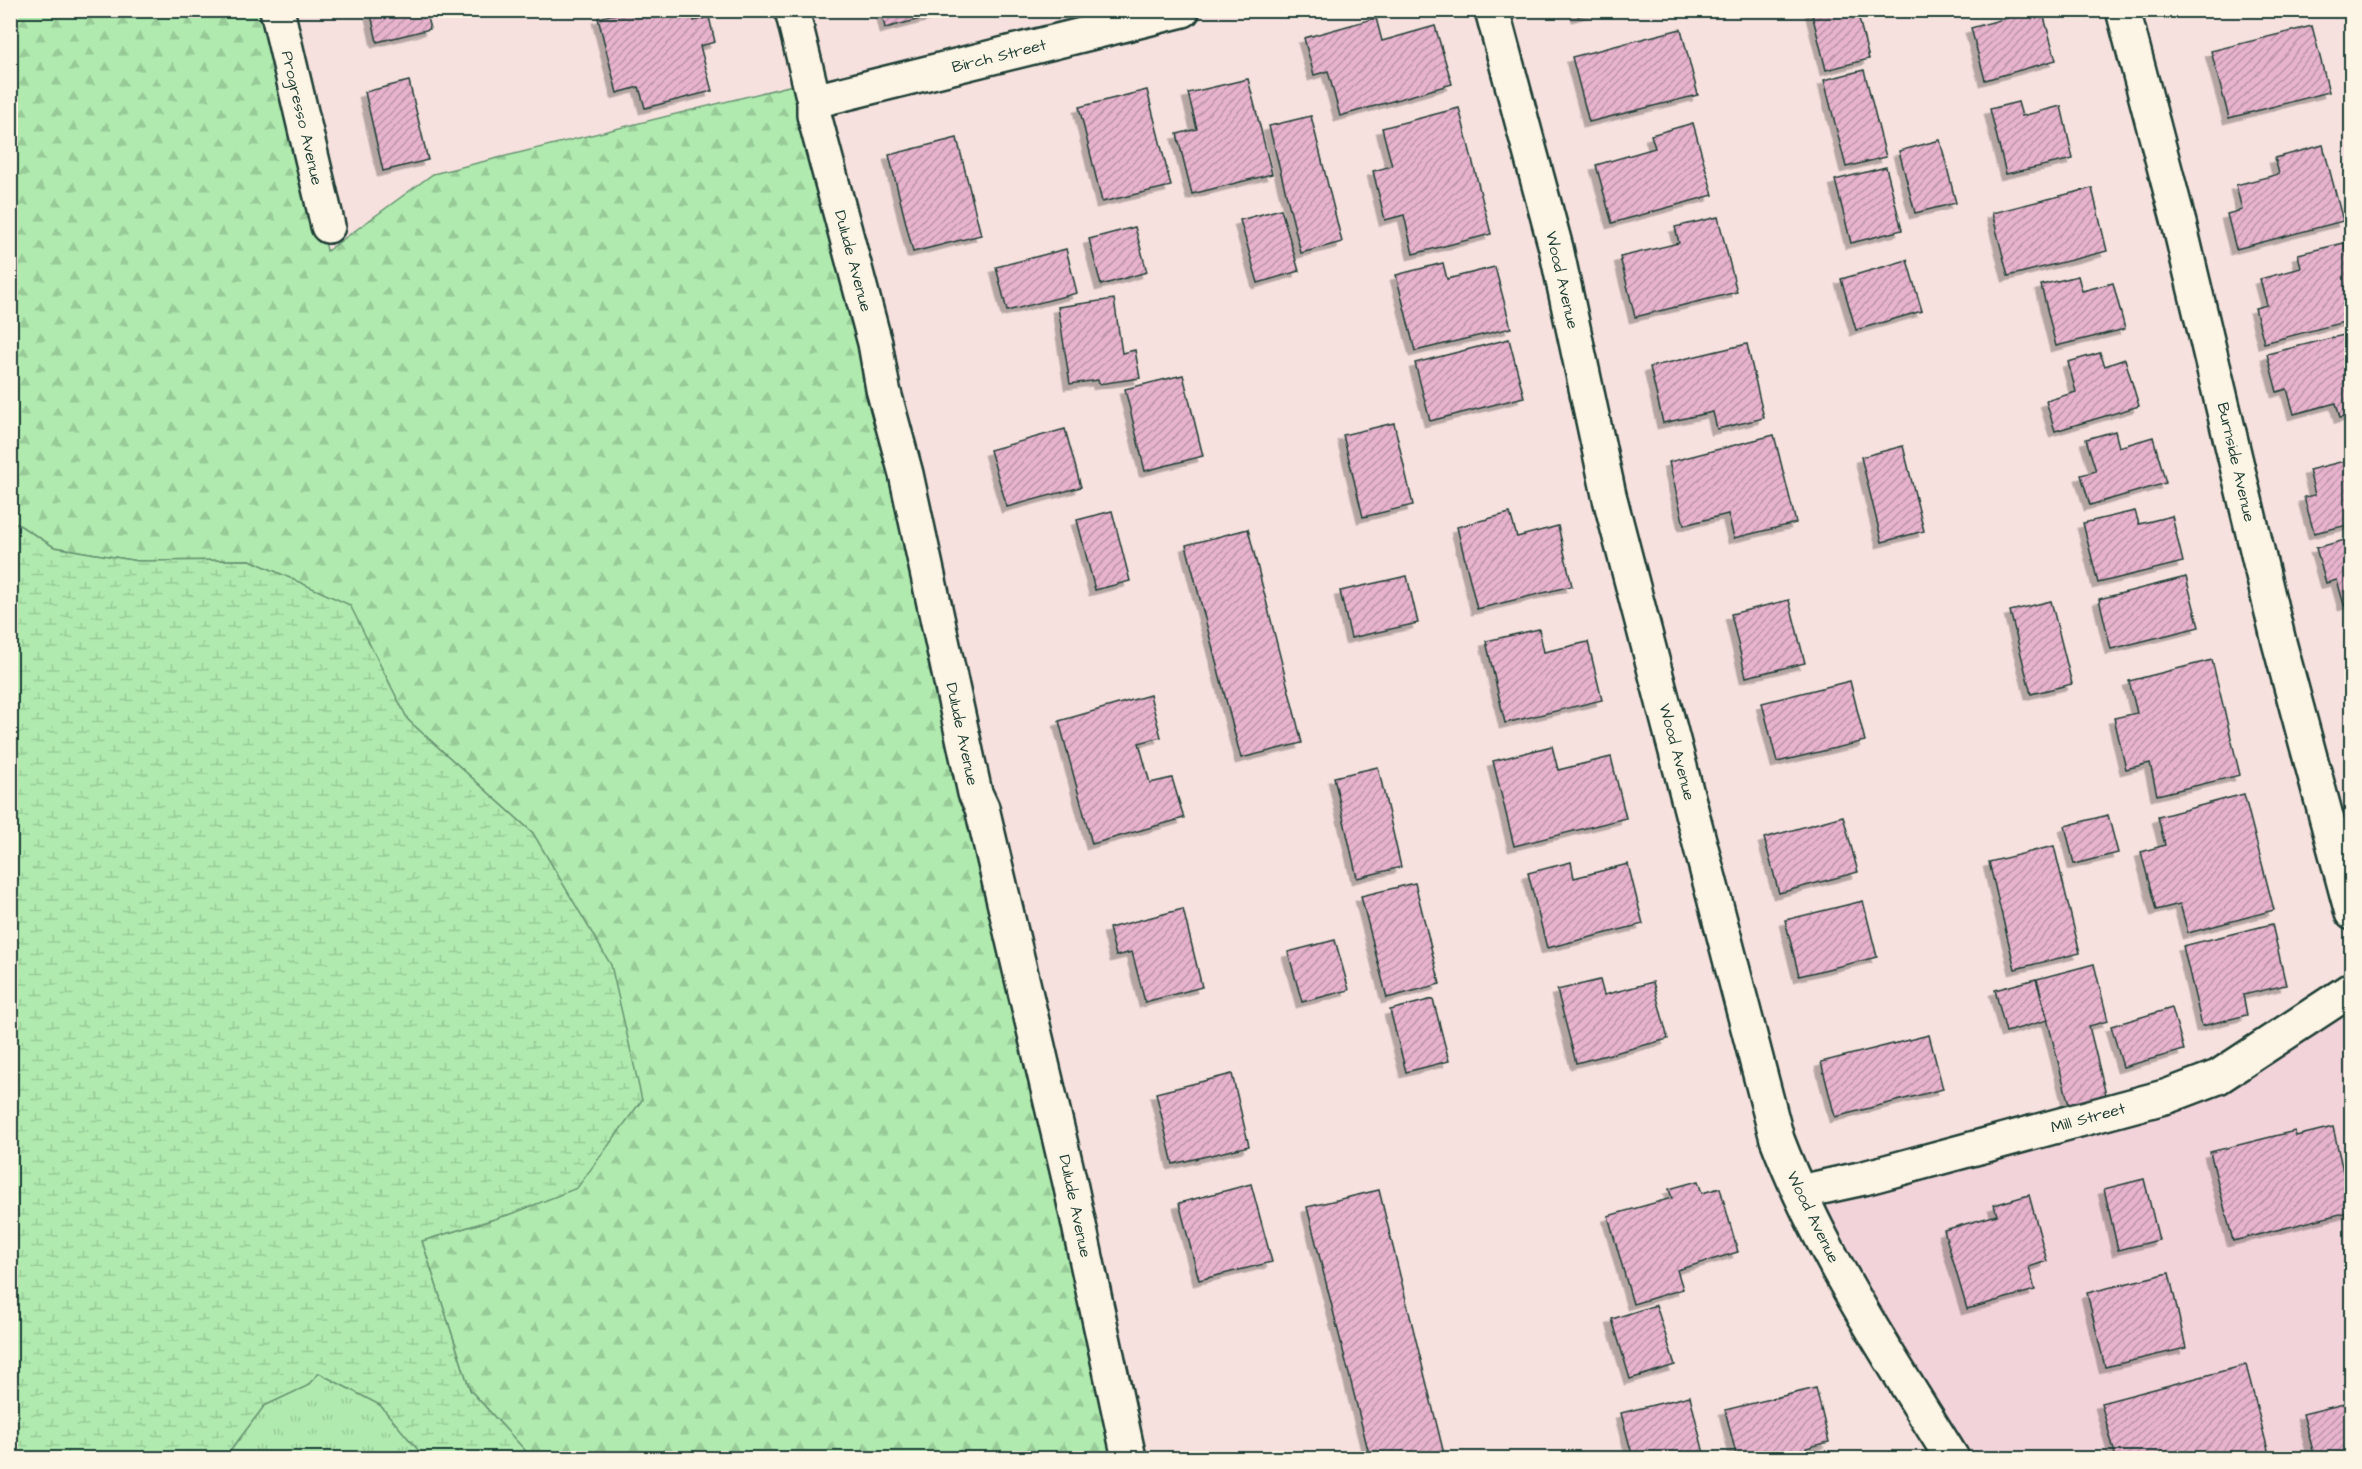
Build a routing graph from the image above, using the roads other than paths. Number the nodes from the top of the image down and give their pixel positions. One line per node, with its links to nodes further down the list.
1 (277, 10): 7 (street, Progresso Avenue)
2 (792, 10): 6 (street, Dulude Avenue)
3 (1183, 10): 6 (street, Birch Street)
4 (1492, 10): 10 (street, Wood Avenue)
5 (2122, 10): 8 (street, Burnside Avenue)
6 (814, 101): 11 (street, Dulude Avenue)
7 (328, 226)
8 (2352, 913)
9 (2352, 988): 10 (street, Mill Street)
10 (1800, 1192): 12 (street, Wood Avenue)
11 (1129, 1458)
12 (1952, 1458)

